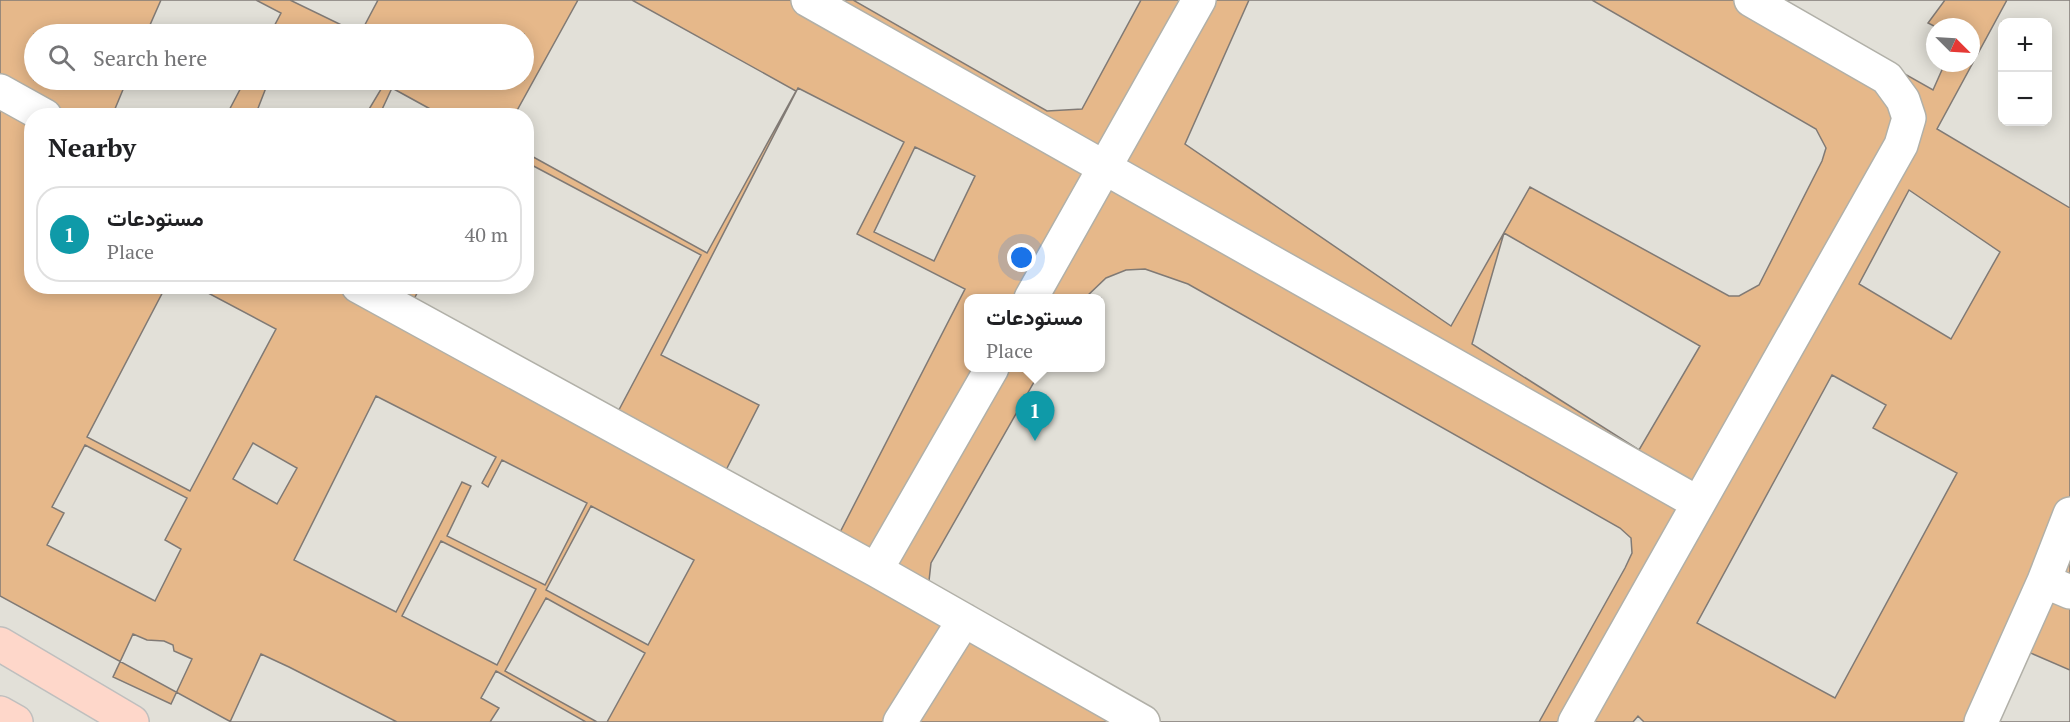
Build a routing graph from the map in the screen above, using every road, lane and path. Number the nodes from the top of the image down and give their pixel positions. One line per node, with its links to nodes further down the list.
1 (808, 0): 6 (street)
2 (1199, 0): 6 (street)
3 (1751, 0): 10 (street)
4 (0, 91): 5 (street)
5 (31, 108)
6 (1106, 166): 8 (street); 10 (street)
7 (373, 294): 12 (street)
8 (1033, 294)
9 (990, 372): 12 (street)
10 (1698, 503): 21 (street)
11 (2070, 514): 13 (street)
12 (876, 570): 14 (street)
13 (2057, 586): 22 (street)
14 (964, 620): 19 (street); 20 (street)
15 (0, 644): 18 (main road)
16 (0, 713): 17 (main road)
17 (16, 722)
18 (132, 722)
19 (900, 722)
20 (1143, 722)
21 (1575, 722)
22 (1981, 722)

